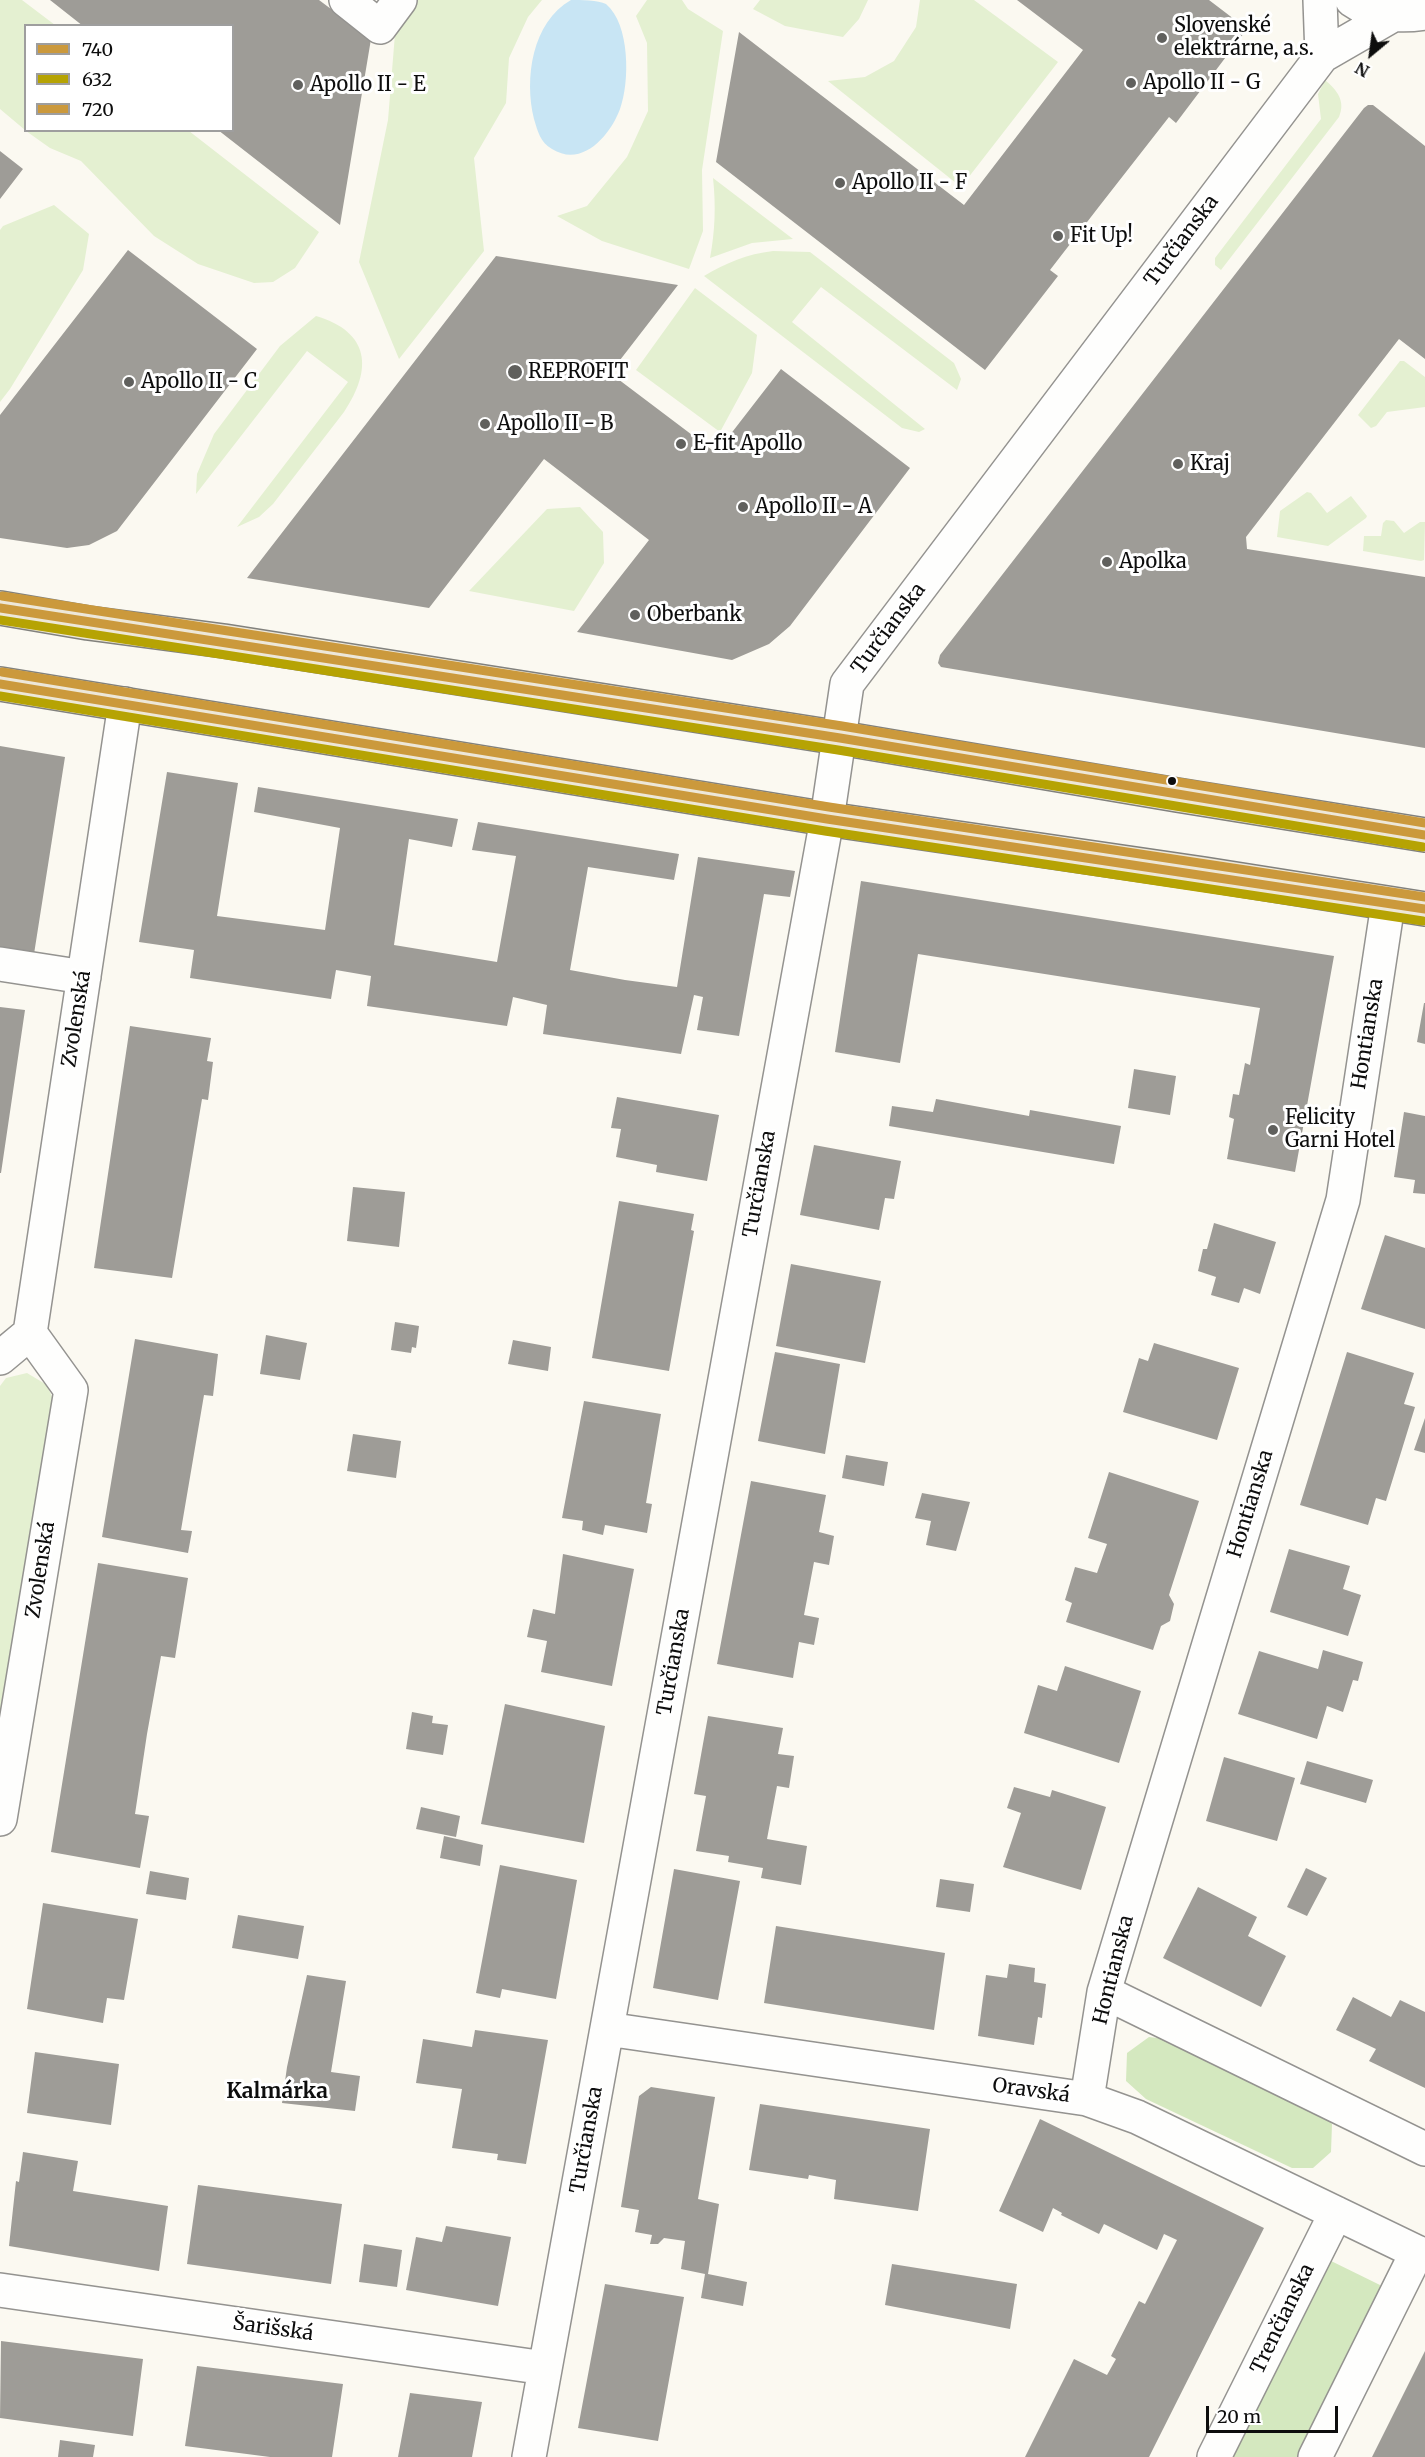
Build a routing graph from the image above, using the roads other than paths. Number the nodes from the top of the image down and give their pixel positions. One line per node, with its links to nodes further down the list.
1 (346, 0): 2 (street)
2 (400, 0)
3 (1296, 0): 6 (street)
4 (1352, 0): 5 (street)
5 (1409, 14): 6 (street, Turčianska)
6 (1321, 29): 10 (street, Turčianska)
7 (0, 608): 10 (main road)
8 (0, 684): 9 (main road)
9 (125, 704): 11 (main road); 16 (street, Zvolenská)
10 (840, 738): 11 (street, Turčianska); 12 (main road)
11 (827, 819): 13 (main road); 21 (street, Turčianska)
12 (1425, 835)
13 (1388, 903): 14 (main road); 20 (street, Hontianska)
14 (1425, 909)
15 (0, 964): 16 (street)
16 (84, 977): 17 (street, Zvolenská)
17 (30, 1333): 18 (street); 19 (street, Zvolenská)
18 (0, 1358)
19 (0, 1819)
20 (1104, 1992): 22 (street, Hontianska); 23 (street)
21 (607, 2029): 22 (street, Oravská); 27 (street, Turčianska)
22 (1087, 2099): 24 (street, Oravská)
23 (1425, 2149)
24 (1336, 2213): 25 (street, Oravská); 29 (street, Trenčianska)
25 (1421, 2254): 30 (street)
26 (0, 2290): 27 (street, Šarišská)
27 (545, 2368): 28 (street, Turčianska)
28 (529, 2457)
29 (1214, 2457)
30 (1316, 2457)

